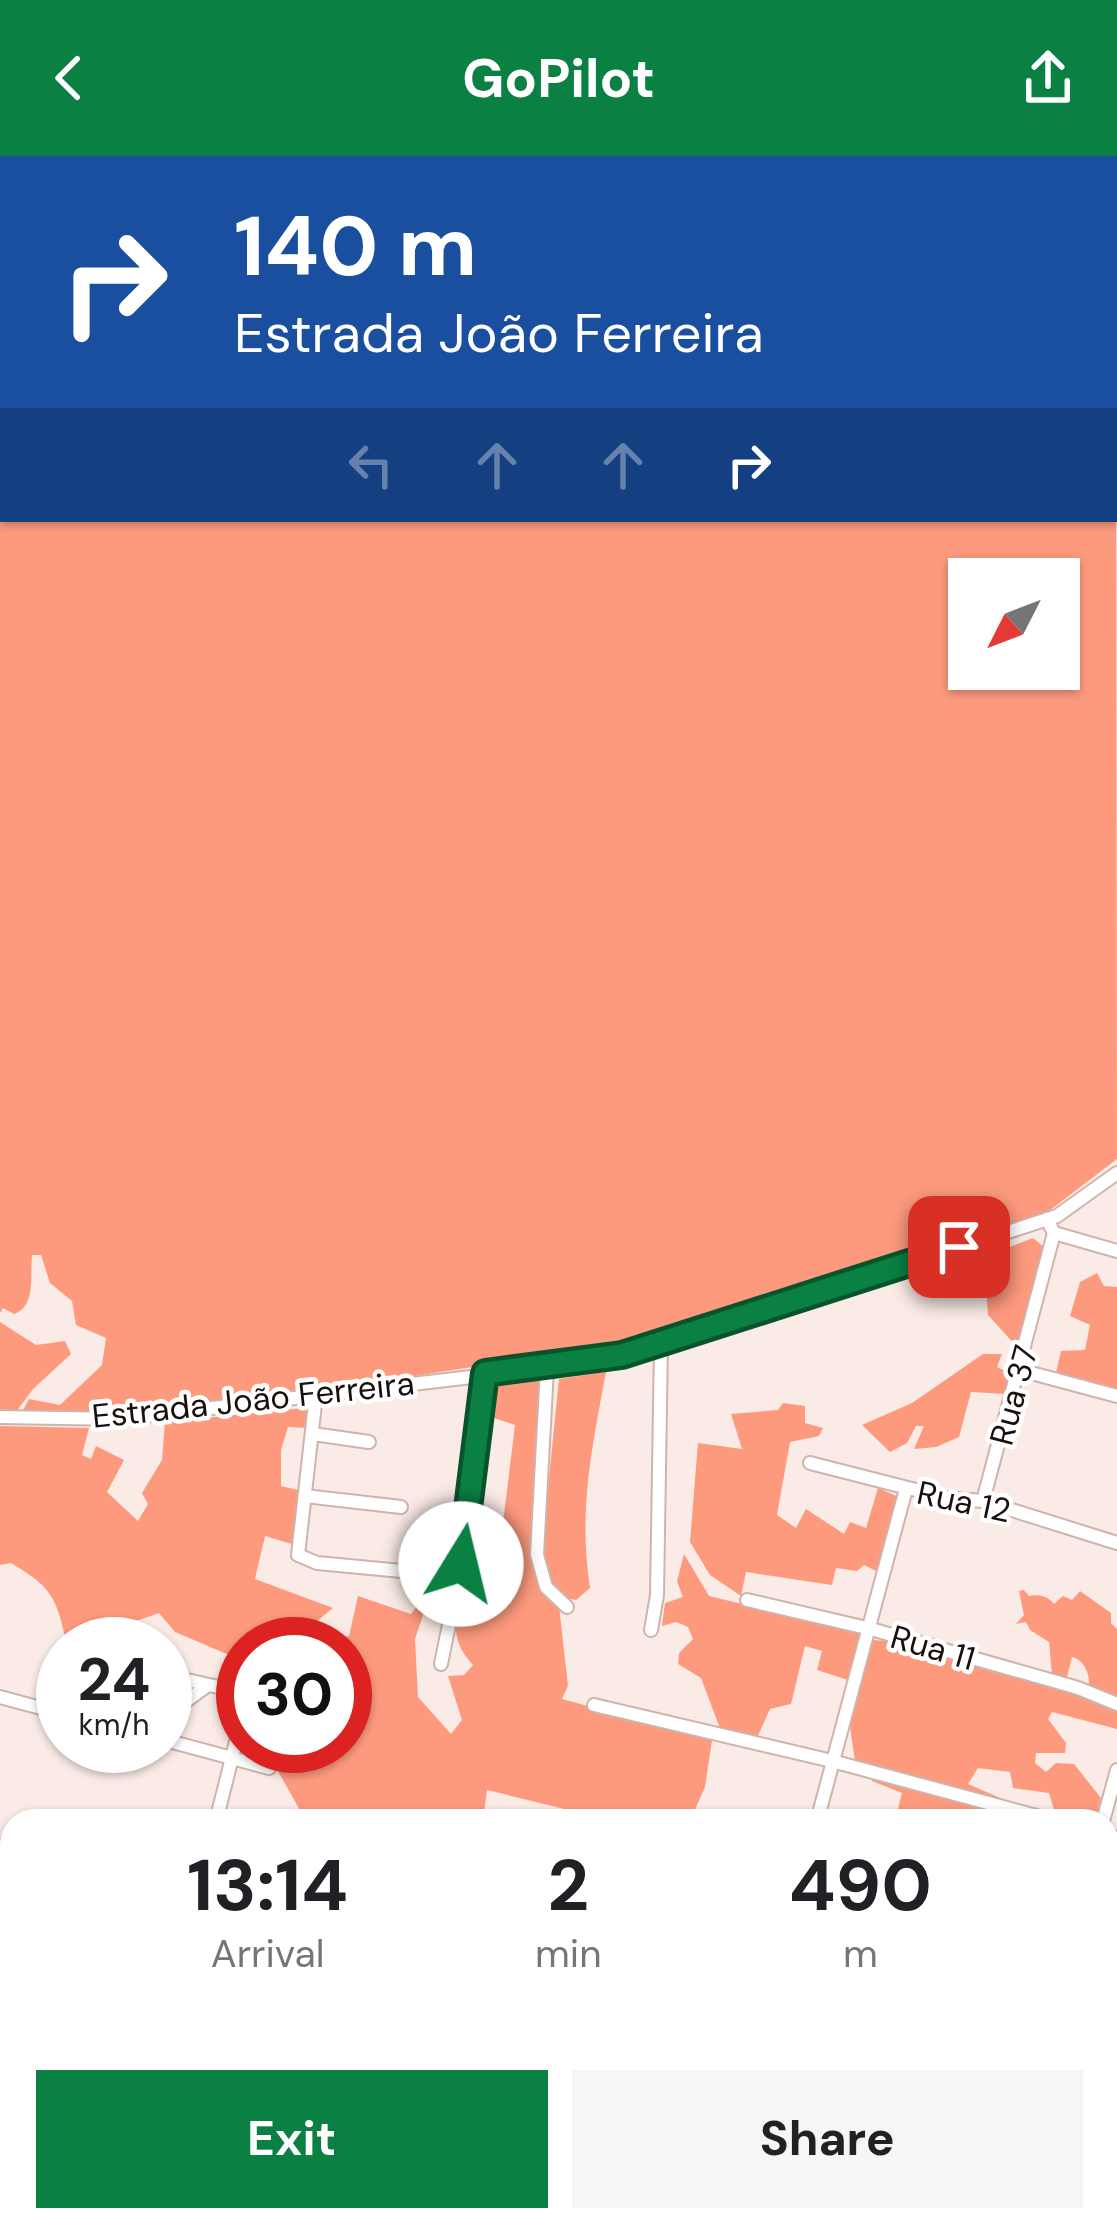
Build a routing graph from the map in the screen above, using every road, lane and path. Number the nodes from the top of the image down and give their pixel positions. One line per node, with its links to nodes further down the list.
1 (1117, 1173): 2 (street, Estrada João Ferreira)
2 (1051, 1226): 3 (street); 4 (street, Estrada João Ferreira); 6 (street, Rua 37)
3 (1117, 1251)
4 (661, 1343): 5 (street, Estrada João Ferreira); 23 (street)
5 (547, 1368): 7 (street, Estrada João Ferreira); 21 (street)
6 (1020, 1370): 9 (street); 16 (street, Rua 37)
7 (485, 1373): 8 (street, Estrada João Ferreira); 24 (street)
8 (316, 1395): 10 (street, Estrada João Ferreira); 11 (street)
9 (1117, 1396)
10 (0, 1417)
11 (313, 1434): 12 (street); 15 (street)
12 (369, 1442)
13 (810, 1463): 14 (street, Rua 12)
14 (907, 1489): 16 (street, Rua 12); 22 (street)
15 (305, 1496): 17 (street); 19 (street)
16 (983, 1502): 18 (street, Rua 12)
17 (401, 1507)
18 (1117, 1543)
19 (402, 1571)
20 (747, 1600): 22 (street, Rua 11)
21 (568, 1607)
22 (872, 1629): 28 (street, Rua 11); 31 (street)
23 (651, 1630)
24 (441, 1664)
25 (208, 1685): 26 (street)
26 (216, 1687)
27 (0, 1697): 30 (street)
28 (1117, 1704)
29 (594, 1705): 31 (street)
30 (36, 1707)
31 (832, 1761): 35 (street); 36 (street)
32 (1117, 1770): 37 (street)
33 (227, 1773): 34 (street)
34 (219, 1809)
35 (821, 1809)
36 (1010, 1809)
37 (1106, 1809)

